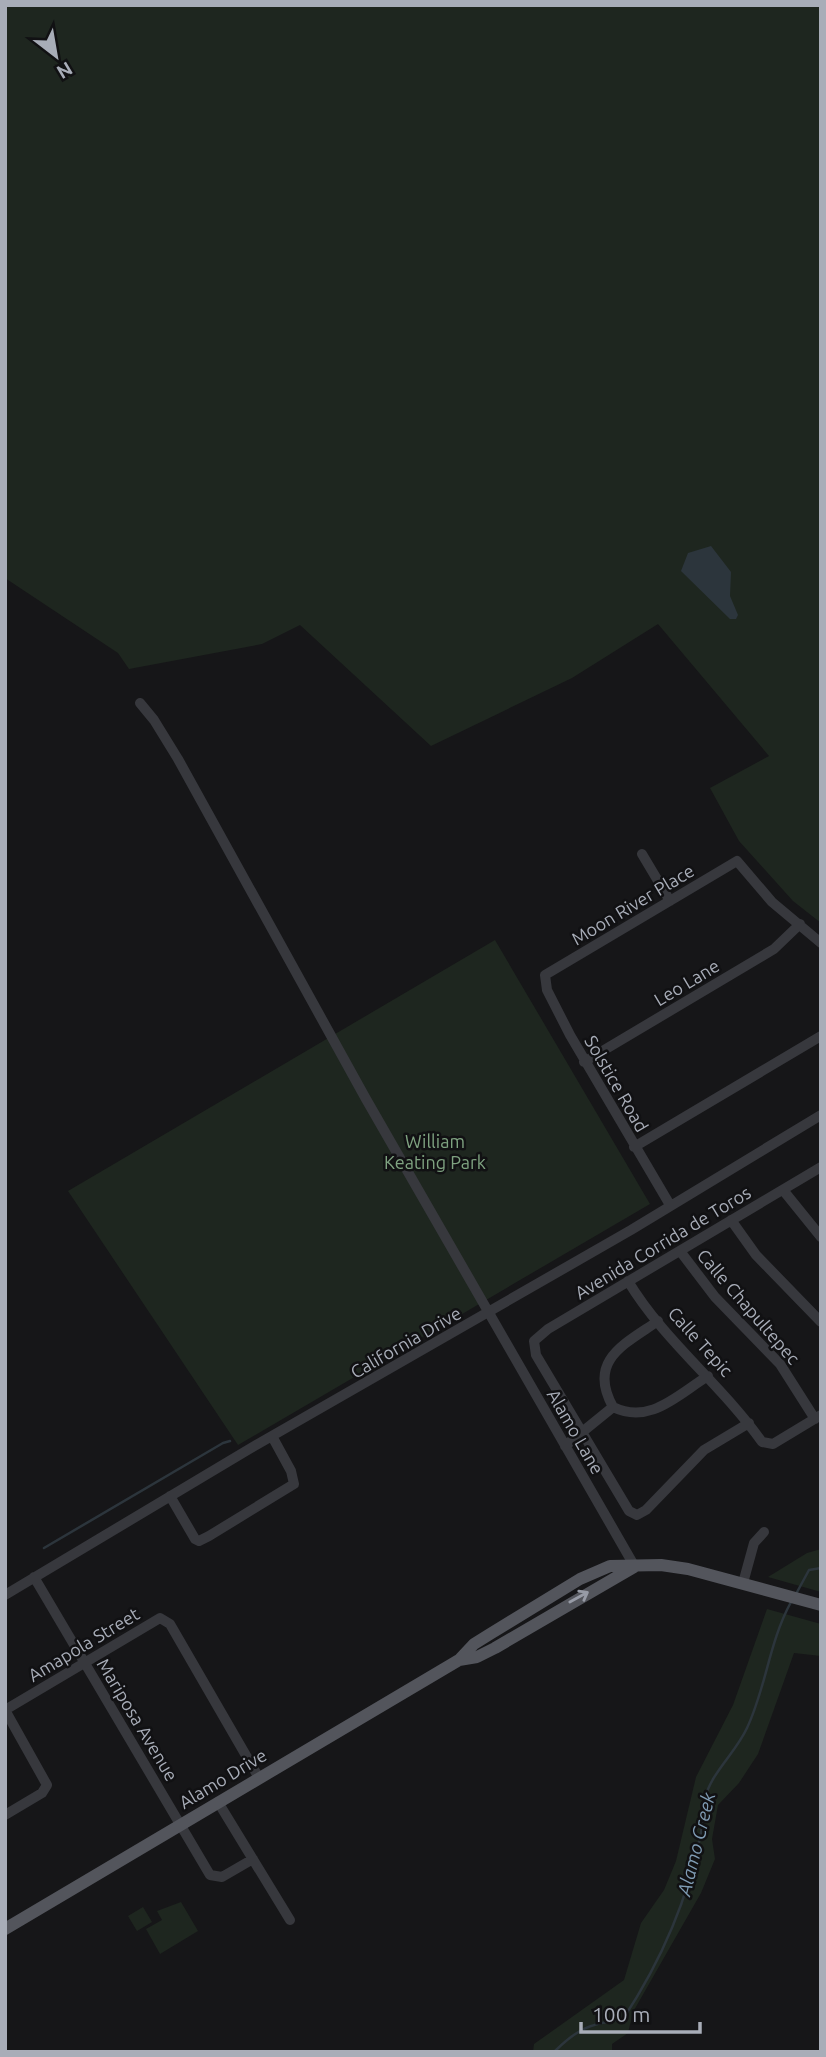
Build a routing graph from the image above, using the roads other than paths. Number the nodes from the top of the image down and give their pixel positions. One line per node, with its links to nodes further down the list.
1 (140, 703): 18 (street, Alamo Lane)
2 (642, 854): 3 (street)
3 (670, 901): 4 (street, Moon River Place); 6 (street, Moon River Place)
4 (800, 924): 5 (street); 8 (street, Leo Lane)
5 (821, 943)
6 (545, 975): 8 (street, Solstice Road)
7 (821, 1036): 10 (street)
8 (584, 1062): 10 (street, Solstice Road)
9 (821, 1115): 13 (street, California Drive)
10 (634, 1147): 13 (street, Solstice Road)
11 (821, 1167): 12 (street, Avenida Corrida de Toros)
12 (783, 1190): 14 (street, Avenida Corrida de Toros); 15 (street)
13 (670, 1205): 18 (street, California Drive)
14 (731, 1220): 16 (street, Avenida Corrida de Toros); 20 (street)
15 (821, 1237)
16 (680, 1251): 17 (street, Avenida Corrida de Toros); 23 (street, Calle Chapultepec)
17 (628, 1282): 19 (street, Calle Tepic); 25 (street, Avenida Corrida de Toros)
18 (489, 1313): 26 (street, California Drive); 27 (street, Alamo Lane)
19 (659, 1321): 21 (street, Calle Tepic); 22 (street)
20 (821, 1322)
21 (708, 1377): 22 (street); 24 (street, Calle Tepic)
22 (614, 1407): 25 (street)
23 (818, 1417): 24 (street, Calle Tepic)
24 (750, 1423): 25 (street)
25 (582, 1432): 27 (street)
26 (273, 1438): 28 (street, California Drive); 28 (street)
27 (565, 1446): 30 (street, Alamo Lane)
28 (170, 1496): 31 (street, California Drive)
29 (764, 1532): 32 (street)
30 (635, 1567): 32 (main road, Alamo Drive); 34 (main road, Alamo Drive); 36 (main road, Alamo Drive, one-way to 30)
31 (34, 1577): 33 (street, California Drive); 38 (street, Mariposa Avenue)
32 (743, 1583): 35 (main road, Alamo Drive)
33 (5, 1595)
34 (553, 1596): 36 (main road); 37 (main road, Alamo Drive)
35 (821, 1605)
36 (478, 1657): 37 (main road, Alamo Drive)
37 (459, 1660): 40 (main road, Alamo Drive)
38 (84, 1663): 39 (street, Amapola Street); 40 (street, Amapola Street); 43 (street, Mariposa Avenue)
39 (5, 1710): 42 (street)
40 (259, 1779): 41 (main road, Alamo Drive)
41 (218, 1802): 43 (main road, Alamo Drive); 44 (street)
42 (5, 1815)
43 (181, 1824): 44 (street, Mariposa Avenue); 46 (main road, Alamo Drive)
44 (253, 1859): 45 (street)
45 (289, 1920)
46 (5, 1929)

